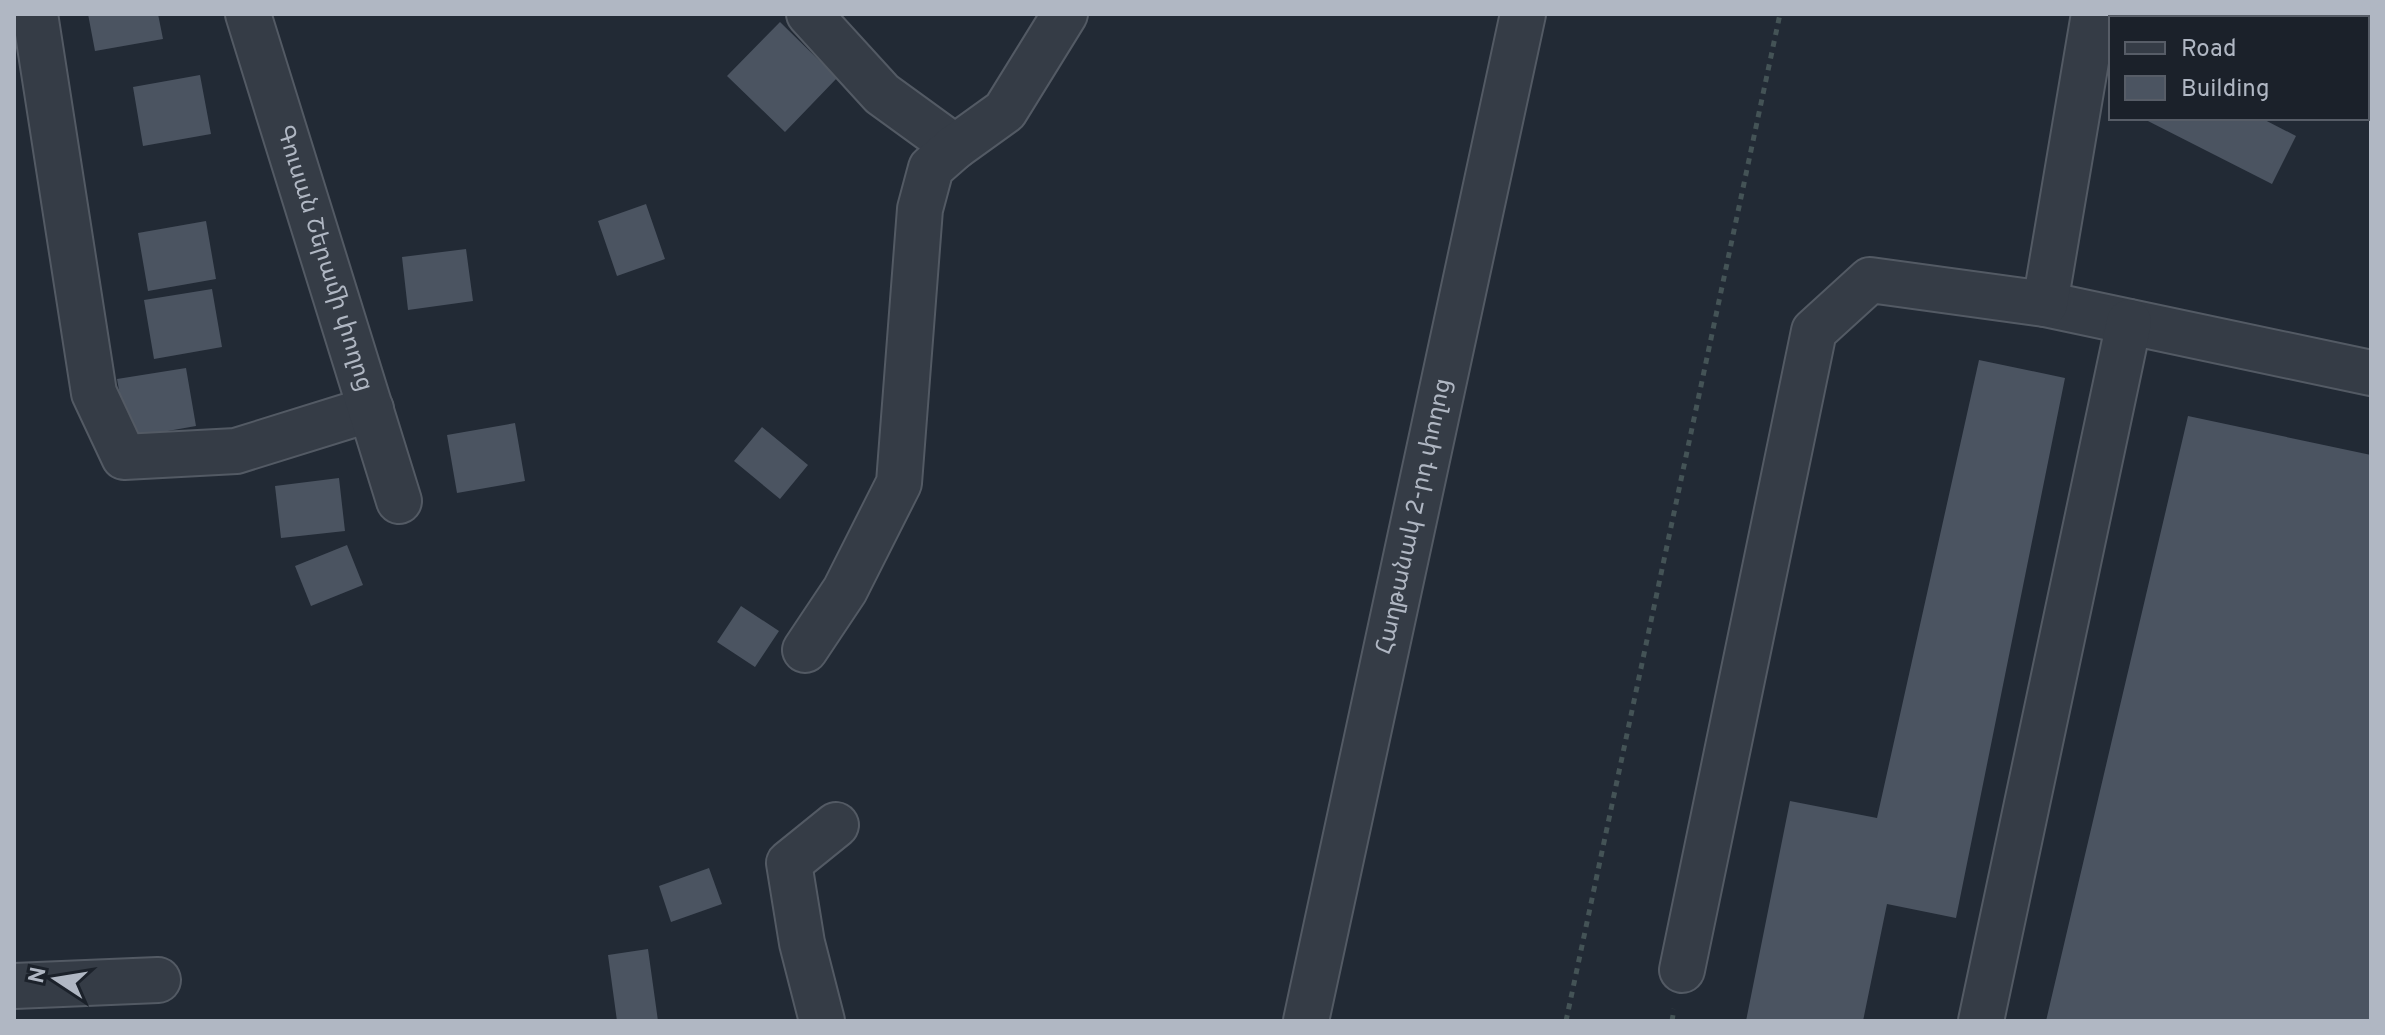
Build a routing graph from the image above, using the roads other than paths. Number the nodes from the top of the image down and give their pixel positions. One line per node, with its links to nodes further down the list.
1 (35, 14): 11 (street)
2 (248, 14): 11 (street, Գուսան Շերամի փողոց)
3 (809, 14): 7 (street)
4 (1065, 14): 7 (street)
5 (1523, 14): 19 (street, Հաղթանակ 2-րդ փողոց)
6 (2094, 14): 8 (street)
7 (955, 147): 13 (street)
8 (2045, 304): 9 (street); 15 (street)
9 (2129, 322): 10 (street); 20 (street)
10 (2371, 373)
11 (371, 409): 12 (street, Գուսան Շերամի փողոց)
12 (399, 501)
13 (805, 650)
14 (836, 825): 18 (street)
15 (1682, 970)
16 (158, 980): 17 (street)
17 (14, 986)
18 (822, 1021)
19 (1306, 1021)
20 (1981, 1021)

